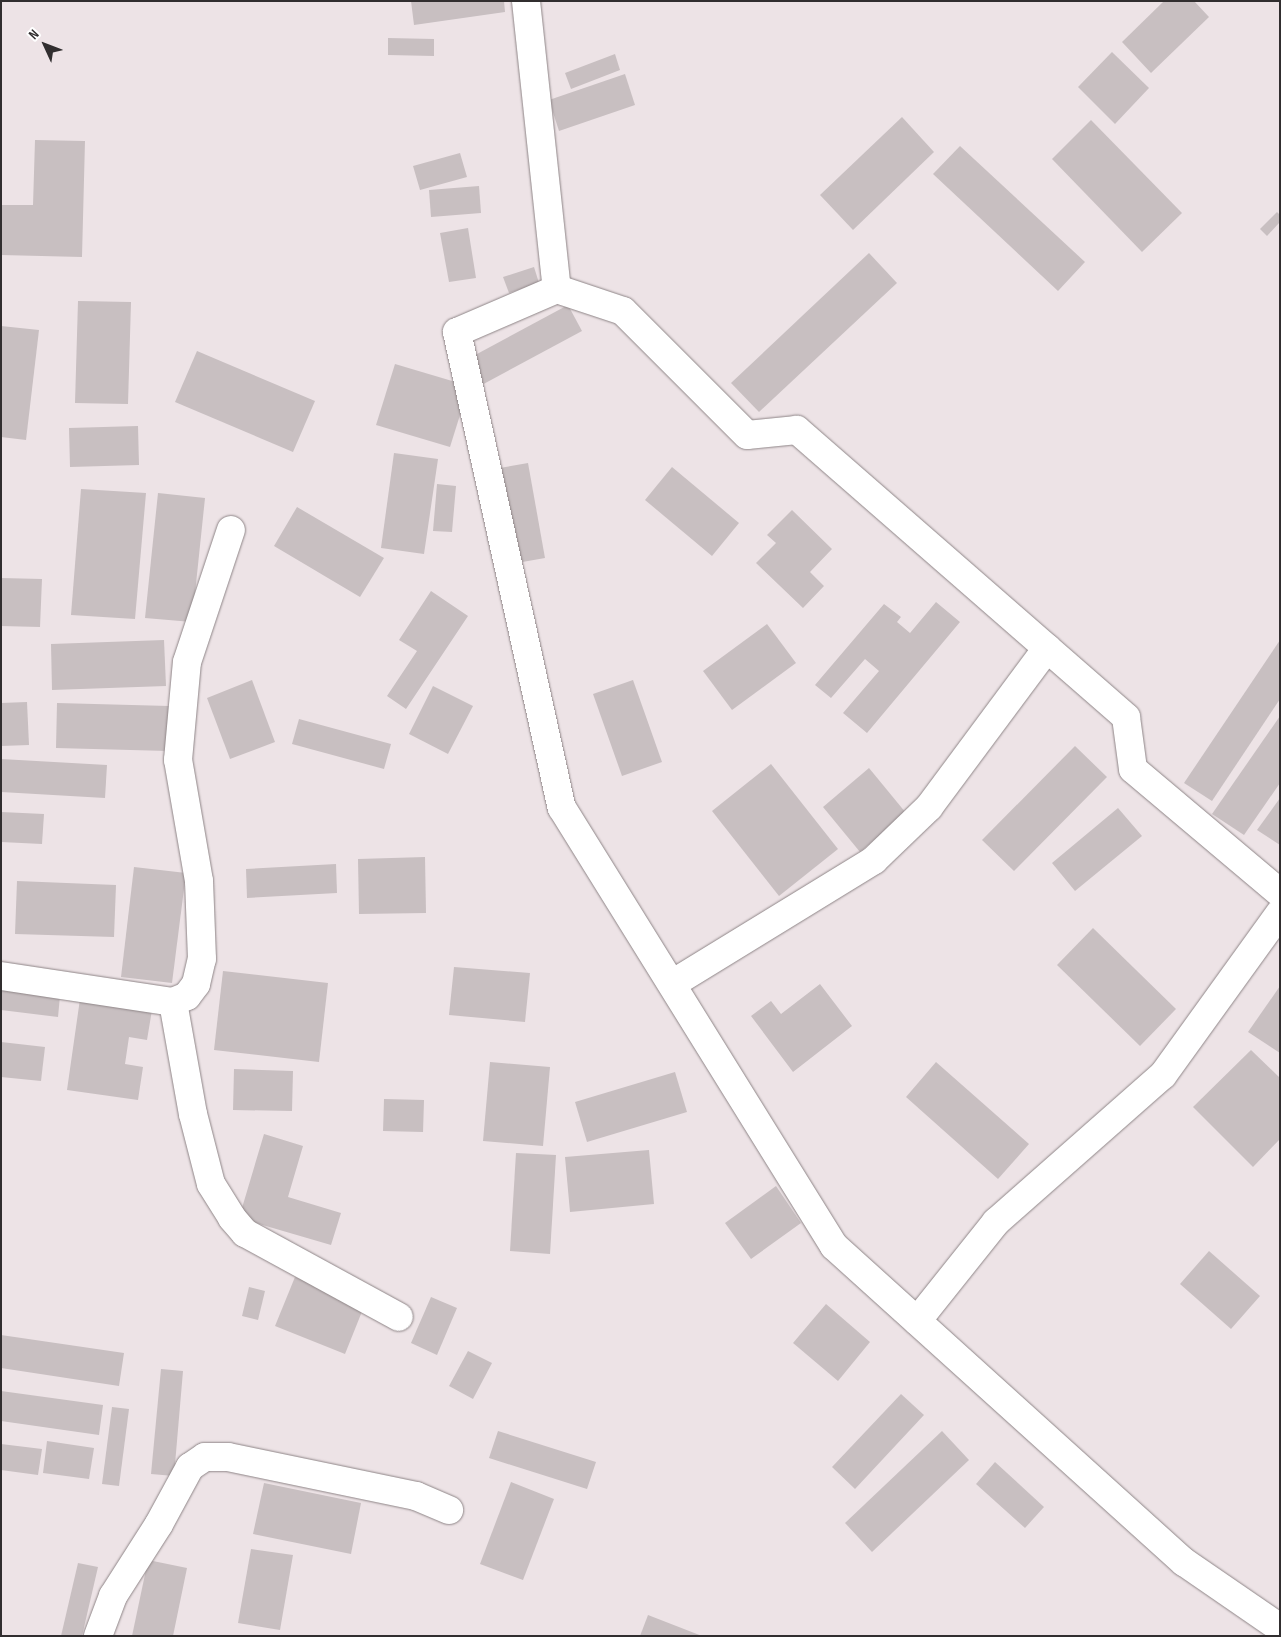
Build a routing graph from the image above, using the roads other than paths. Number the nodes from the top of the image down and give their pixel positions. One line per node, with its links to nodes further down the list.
1 (526, 1): 2 (street)
2 (557, 289): 4 (street); 8 (street)
3 (231, 530): 9 (street)
4 (1047, 648): 5 (street); 8 (street)
5 (1280, 893)
6 (1280, 913): 11 (street)
7 (1, 976): 9 (street)
8 (672, 984): 11 (street)
9 (173, 1002): 10 (street)
10 (399, 1317)
11 (917, 1321): 13 (street)
12 (449, 1510): 14 (street)
13 (1280, 1628)
14 (98, 1636)

